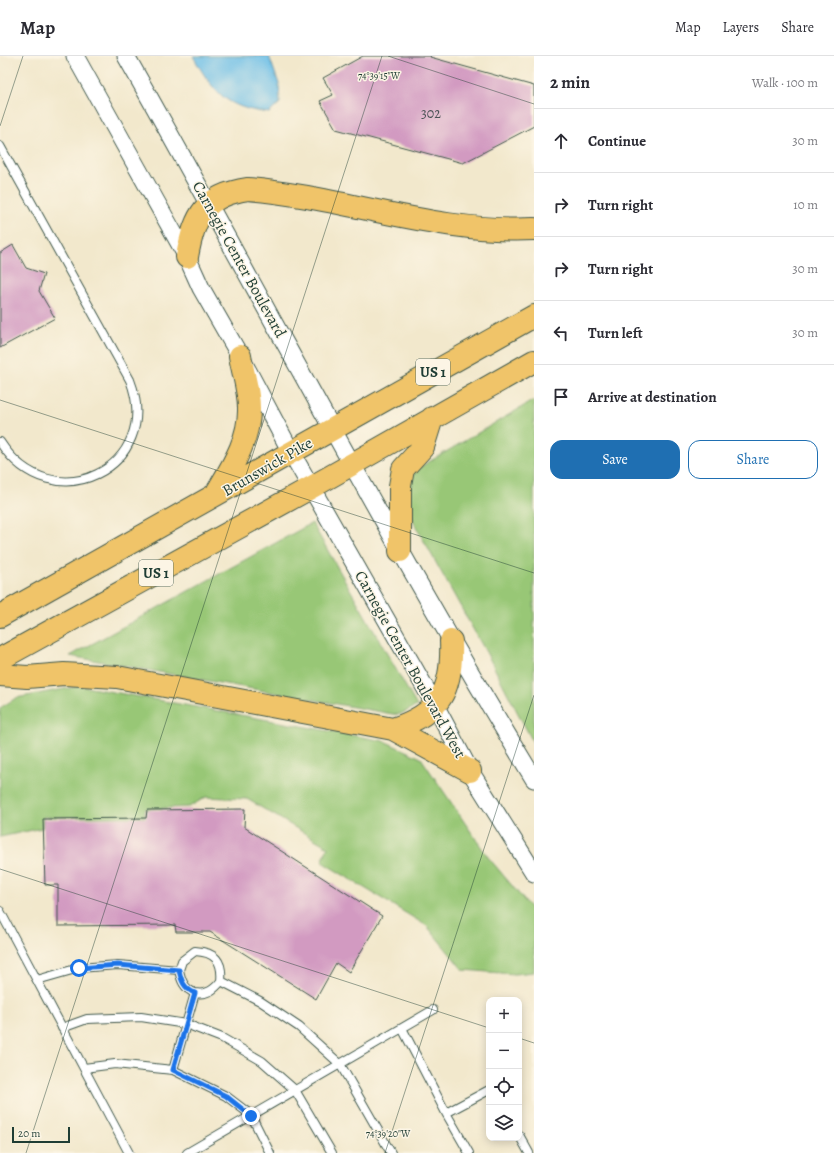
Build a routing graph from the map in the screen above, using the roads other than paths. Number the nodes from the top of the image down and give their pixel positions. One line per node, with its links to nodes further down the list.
1 (75, 56): 6 (street)
2 (126, 56): 4 (street, Carnegie Center Boulevard)
3 (0, 146): 12 (lane)
4 (209, 203): 5 (highway); 6 (highway); 11 (street, Carnegie Center Boulevard)
5 (534, 228)
6 (187, 258): 8 (street)
7 (534, 316): 11 (highway, Brunswick Pike / US 1)
8 (240, 356): 13 (street); 16 (highway)
9 (534, 361): 10 (highway, US 1)
10 (432, 418): 14 (highway, US 1); 17 (highway)
11 (333, 428): 13 (highway, Brunswick Pike / US 1); 14 (street, Carnegie Center Boulevard)
12 (0, 442)
13 (291, 452): 15 (street, Carnegie Center Boulevard West); 16 (highway, Brunswick Pike / US 1)
14 (352, 464): 15 (highway, US 1); 17 (street)
15 (312, 487): 20 (highway, US 1); 22 (street, Carnegie Center Boulevard West)
16 (214, 497): 18 (highway, Brunswick Pike / US 1)
17 (400, 551): 19 (street)
18 (0, 616)
19 (451, 641): 22 (highway); 25 (street)
20 (0, 659)
21 (0, 675): 23 (highway)
22 (435, 705): 23 (highway); 24 (street, Carnegie Center Boulevard West)
23 (393, 729): 24 (highway)
24 (470, 771): 26 (street, Carnegie Center Boulevard West)
25 (534, 779)
26 (534, 873)
27 (0, 911): 29 (lane)
28 (179, 970): 29 (lane); 30 (lane); 31 (lane)
29 (37, 980): 34 (lane)
30 (221, 981): 31 (lane); 36 (lane)
31 (195, 993): 33 (lane)
32 (433, 1010): 35 (lane)
33 (186, 1024): 34 (lane); 38 (lane); 39 (lane)
34 (62, 1028): 37 (lane)
35 (402, 1028): 36 (lane); 41 (lane)
36 (340, 1064): 39 (lane); 49 (lane)
37 (84, 1068): 38 (lane); 45 (lane)
38 (173, 1070): 42 (lane)
39 (295, 1090): 42 (lane); 48 (lane)
40 (486, 1092): 41 (lane)
41 (446, 1113): 50 (lane)
42 (251, 1116): 44 (lane); 47 (lane)
43 (522, 1140): 51 (lane)
44 (198, 1150): 46 (lane)
45 (129, 1153)
46 (187, 1153)
47 (270, 1153)
48 (332, 1153)
49 (391, 1153)
50 (469, 1153)
51 (529, 1153)

